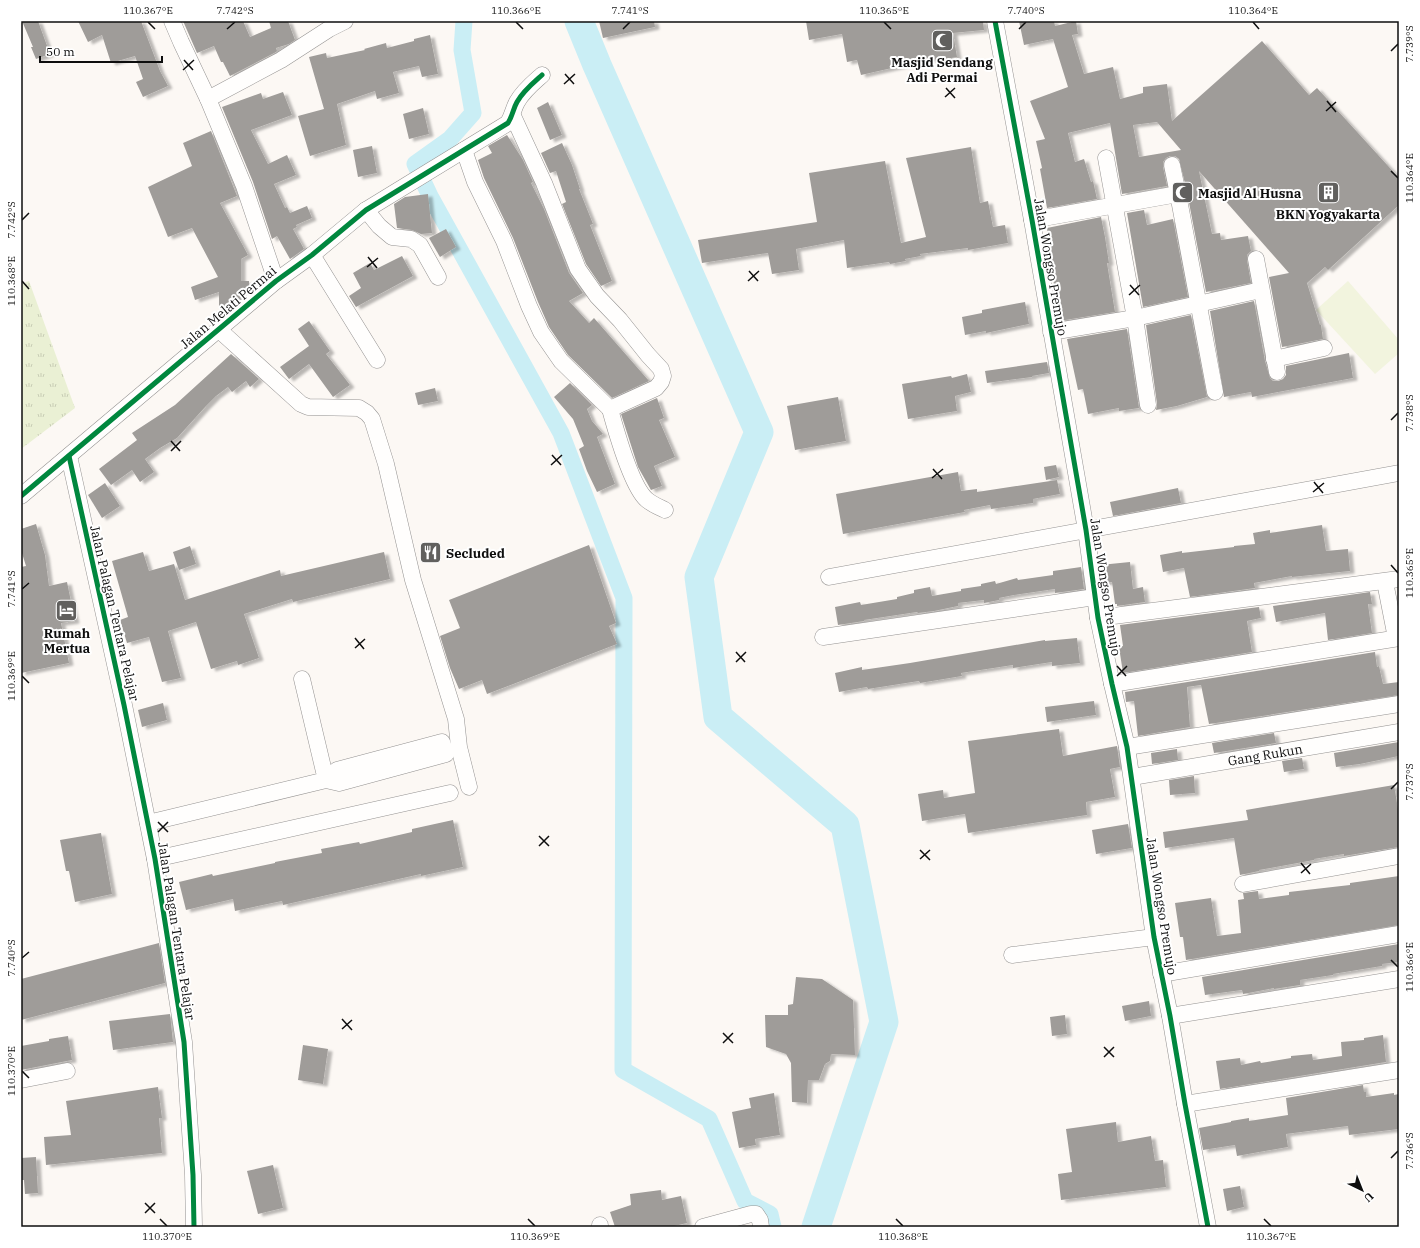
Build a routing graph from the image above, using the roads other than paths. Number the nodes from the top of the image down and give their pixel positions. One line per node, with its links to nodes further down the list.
1 (172, 21): 5 (street)
2 (345, 21): 5 (street)
3 (995, 21): 13 (street, Jalan Wongso Premujo)
4 (542, 75): 6 (street)
5 (208, 99): 17 (street)
6 (513, 116): 7 (street); 27 (street)
7 (464, 150): 12 (street, Jalan Melati Permai); 27 (street)
8 (1106, 158): 11 (street)
9 (1172, 165): 10 (street)
10 (1178, 194): 11 (street); 19 (street)
11 (1114, 206): 13 (street); 20 (street)
12 (366, 210): 14 (street, Jalan Melati Permai); 16 (street)
13 (1032, 220): 22 (street, Jalan Wongso Premujo)
14 (312, 255): 17 (street, Jalan Melati Permai); 24 (street)
15 (1256, 259): 18 (street)
16 (438, 277)
17 (276, 280): 21 (street, Jalan Melati Permai)
18 (1261, 290): 19 (street); 23 (street)
19 (1198, 304): 20 (street); 25 (street)
20 (1135, 318): 22 (street); 26 (street)
21 (218, 329): 28 (street, Jalan Melati Permai); 46 (street)
22 (1051, 332): 32 (street, Jalan Wongso Premujo)
23 (1324, 348)
24 (377, 360)
25 (1215, 392)
26 (1148, 405)
27 (610, 409): 31 (street)
28 (69, 456): 30 (street, Jalan Melati Permai); 48 (street, Jalan Palagan Tentara Pelajar)
29 (1399, 473): 32 (street)
30 (21, 496)
31 (665, 510)
32 (1086, 530): 33 (street); 35 (street, Jalan Wongso Premujo)
33 (829, 576)
34 (1392, 580): 36 (street); 38 (street)
35 (1095, 597): 36 (street, Jalan Wongso Premujo); 37 (street)
36 (1098, 618): 40 (street, Jalan Wongso Premujo)
37 (823, 637)
38 (1398, 638): 40 (street)
39 (302, 679): 45 (street)
40 (1112, 684): 43 (street, Jalan Wongso Premujo)
41 (1399, 704): 43 (street)
42 (1399, 732): 44 (street, Gang Rukun)
43 (1127, 747): 44 (street, Jalan Wongso Premujo)
44 (1132, 776): 53 (street, Jalan Wongso Premujo)
45 (326, 780): 45 (street); 48 (street)
46 (468, 787)
47 (450, 793): 50 (street)
48 (148, 822): 50 (street, Jalan Palagan Tentara Pelajar)
49 (1399, 856): 51 (street)
50 (155, 859): 62 (street, Jalan Palagan Tentara Pelajar)
51 (1243, 884)
52 (1399, 934): 55 (street)
53 (1154, 937): 54 (street); 55 (street, Jalan Wongso Premujo)
54 (1012, 955)
55 (1161, 974): 57 (street, Jalan Wongso Premujo)
56 (1399, 979): 57 (street)
57 (1170, 1016): 61 (street, Jalan Wongso Premujo)
58 (1399, 1070): 61 (street)
59 (67, 1071): 60 (street)
60 (21, 1080)
61 (1184, 1104): 65 (street, Jalan Wongso Premujo)
62 (194, 1227)
63 (703, 1227): 64 (street)
64 (761, 1227)
65 (1208, 1227)

